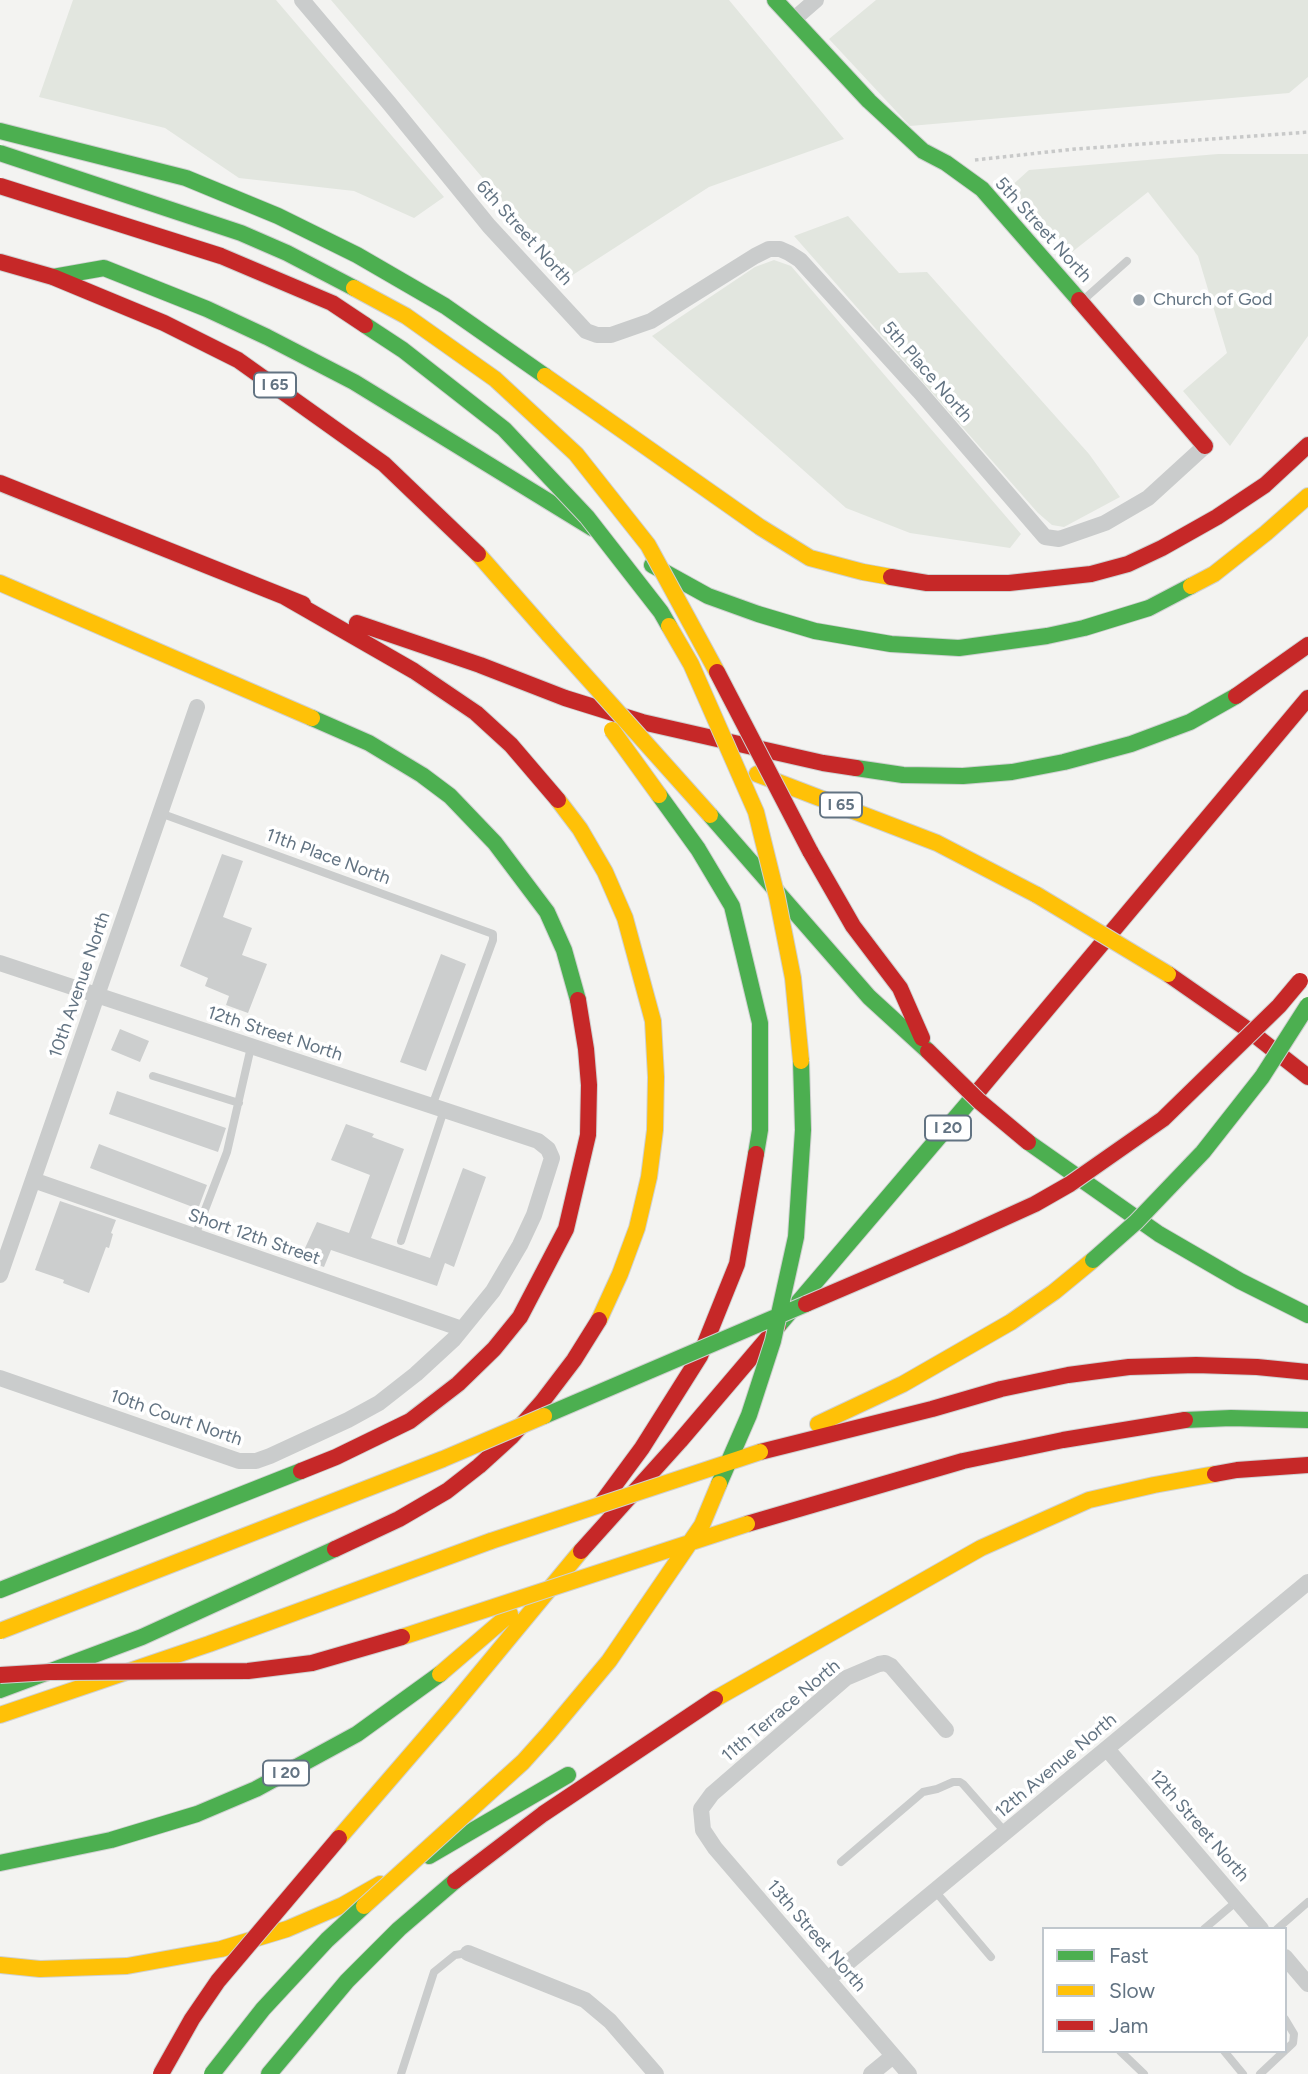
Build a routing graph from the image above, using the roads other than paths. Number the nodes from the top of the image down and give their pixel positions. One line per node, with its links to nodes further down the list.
1 (302, 0): 8 (street, 6th Street North)
2 (775, 0): 4 (main road, 5th Street North)
3 (816, 0): 4 (street)
4 (793, 20): 12 (main road, 5th Street North)
5 (0, 131): 13 (main road)
6 (0, 153): 30 (main road, bridge)
7 (0, 186): 83 (main road, bridge)
8 (769, 249): 14 (street, 5th Place North)
9 (1127, 261): 12 (lane)
10 (0, 262): 11 (main road, I 65)
11 (54, 277): 16 (main road); 19 (main road, I 65)
12 (1081, 302): 14 (main road, 5th Street North)
13 (1308, 445)
14 (1205, 446)
15 (0, 483): 18 (main road, I 65)
16 (1308, 496)
17 (0, 583): 49 (main road)
18 (285, 597): 23 (main road, I 65); 53 (main road)
19 (549, 635): 30 (main road, I 65, bridge); 50 (main road, bridge)
20 (1308, 645): 23 (main road)
21 (1308, 698): 47 (main road, I 20)
22 (197, 708): 24 (street, 10th Avenue North)
23 (642, 722): 32 (main road, I 65, bridge)
24 (160, 813): 27 (street, 10th Avenue North); 34 (lane, 11th Place North)
25 (0, 963): 27 (street, 12th Street North)
26 (1308, 973): 51 (main road, bridge)
27 (97, 996): 29 (street, 12th Street North); 36 (street, 10th Avenue North)
28 (1308, 1004): 45 (main road, bridge)
29 (251, 1047): 33 (lane); 34 (street, 12th Street North)
30 (928, 1051): 40 (main road, I 65, bridge)
31 (153, 1076): 33 (lane)
32 (1308, 1077)
33 (239, 1102): 37 (lane)
34 (438, 1108): 35 (street, 12th Street North); 38 (lane)
35 (538, 1141): 41 (street, 10th Court North)
36 (33, 1180): 37 (street, Short 12th Street); 39 (street, 10th Avenue North)
37 (195, 1236): 41 (street, Short 12th Street)
38 (401, 1241)
39 (0, 1275)
40 (1308, 1315)
41 (462, 1329): 43 (street, 10th Court North)
42 (1308, 1372): 45 (main road)
43 (0, 1378)
44 (1308, 1420): 52 (main road, bridge)
45 (760, 1452): 55 (main road, bridge)
46 (1308, 1465): 54 (main road)
47 (581, 1551): 50 (main road, I 20); 82 (main road, bridge)
48 (1308, 1582): 57 (street, 12th Avenue North)
49 (0, 1590)
50 (529, 1596): 63 (main road, I 20)
51 (0, 1631)
52 (0, 1675)
53 (0, 1690)
54 (710, 1702): 58 (main road); 84 (main road)
55 (0, 1715)
56 (946, 1730): 60 (street, 11th Terrace North)
57 (1107, 1749): 61 (street, 12th Avenue North); 65 (street, 12th Street North)
58 (607, 1752)
59 (582, 1766): 73 (main road)
60 (701, 1818): 74 (street, 13th Street North)
61 (1006, 1833): 62 (lane); 64 (street, 12th Avenue North)
62 (841, 1862)
63 (0, 1863)
64 (934, 1891): 71 (lane); 74 (street, 12th Avenue North)
65 (1237, 1901): 67 (lane); 68 (street, 12th Street North)
66 (1308, 1902): 69 (lane)
67 (1205, 1927)
68 (1259, 1927)
69 (1279, 1927)
70 (468, 1953): 85 (lane); 86 (street)
71 (991, 1958)
72 (1287, 1959): 75 (street)
73 (0, 1965)
74 (828, 1979): 81 (street, 13th Street North)
75 (1308, 1983)
76 (1287, 2022): 77 (lane)
77 (1287, 2049)
78 (1122, 2053): 89 (lane)
79 (1226, 2053): 90 (lane)
80 (1282, 2053): 91 (lane)
81 (893, 2056): 87 (street); 88 (street, 13th Street North)
82 (161, 2074)
83 (212, 2074)
84 (269, 2074)
85 (401, 2074)
86 (656, 2074)
87 (871, 2074)
88 (909, 2074)
89 (1144, 2074)
90 (1243, 2074)
91 (1260, 2074)

